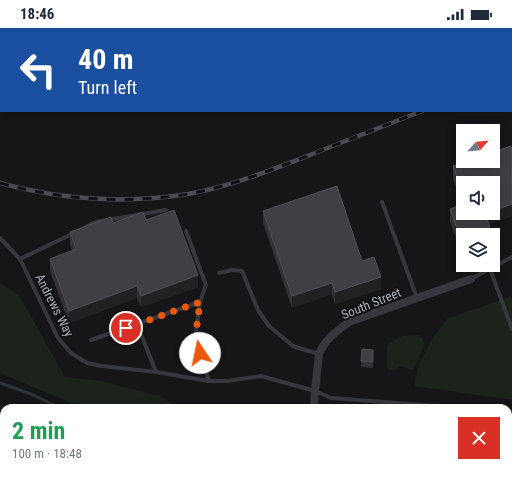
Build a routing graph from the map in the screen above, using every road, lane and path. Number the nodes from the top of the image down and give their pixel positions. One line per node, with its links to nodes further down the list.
1 (382, 202): 14 (lane)
2 (166, 210): 3 (lane)
3 (82, 228)
4 (186, 231): 15 (lane)
5 (75, 232): 8 (lane)
6 (0, 238): 8 (lane, Andrews Way)
7 (512, 257): 9 (lane)
8 (20, 259): 20 (lane, Andrews Way)
9 (500, 264)
10 (484, 272): 13 (lane)
11 (491, 272): 17 (lane)
12 (219, 273): 19 (lane)
13 (471, 279): 14 (street, South Street)
14 (417, 298): 19 (street, South Street)
15 (200, 302): 16 (lane); 21 (lane)
16 (137, 324): 18 (lane); 20 (lane)
17 (512, 329)
18 (92, 340)
19 (319, 354): 22 (street, South Street)
20 (156, 372): 21 (lane, Andrews Way)
21 (209, 381): 22 (lane, Andrews Way)
22 (314, 391): 23 (street, South Street); 24 (lane, Andrews Way)
23 (314, 404)
24 (410, 404)

